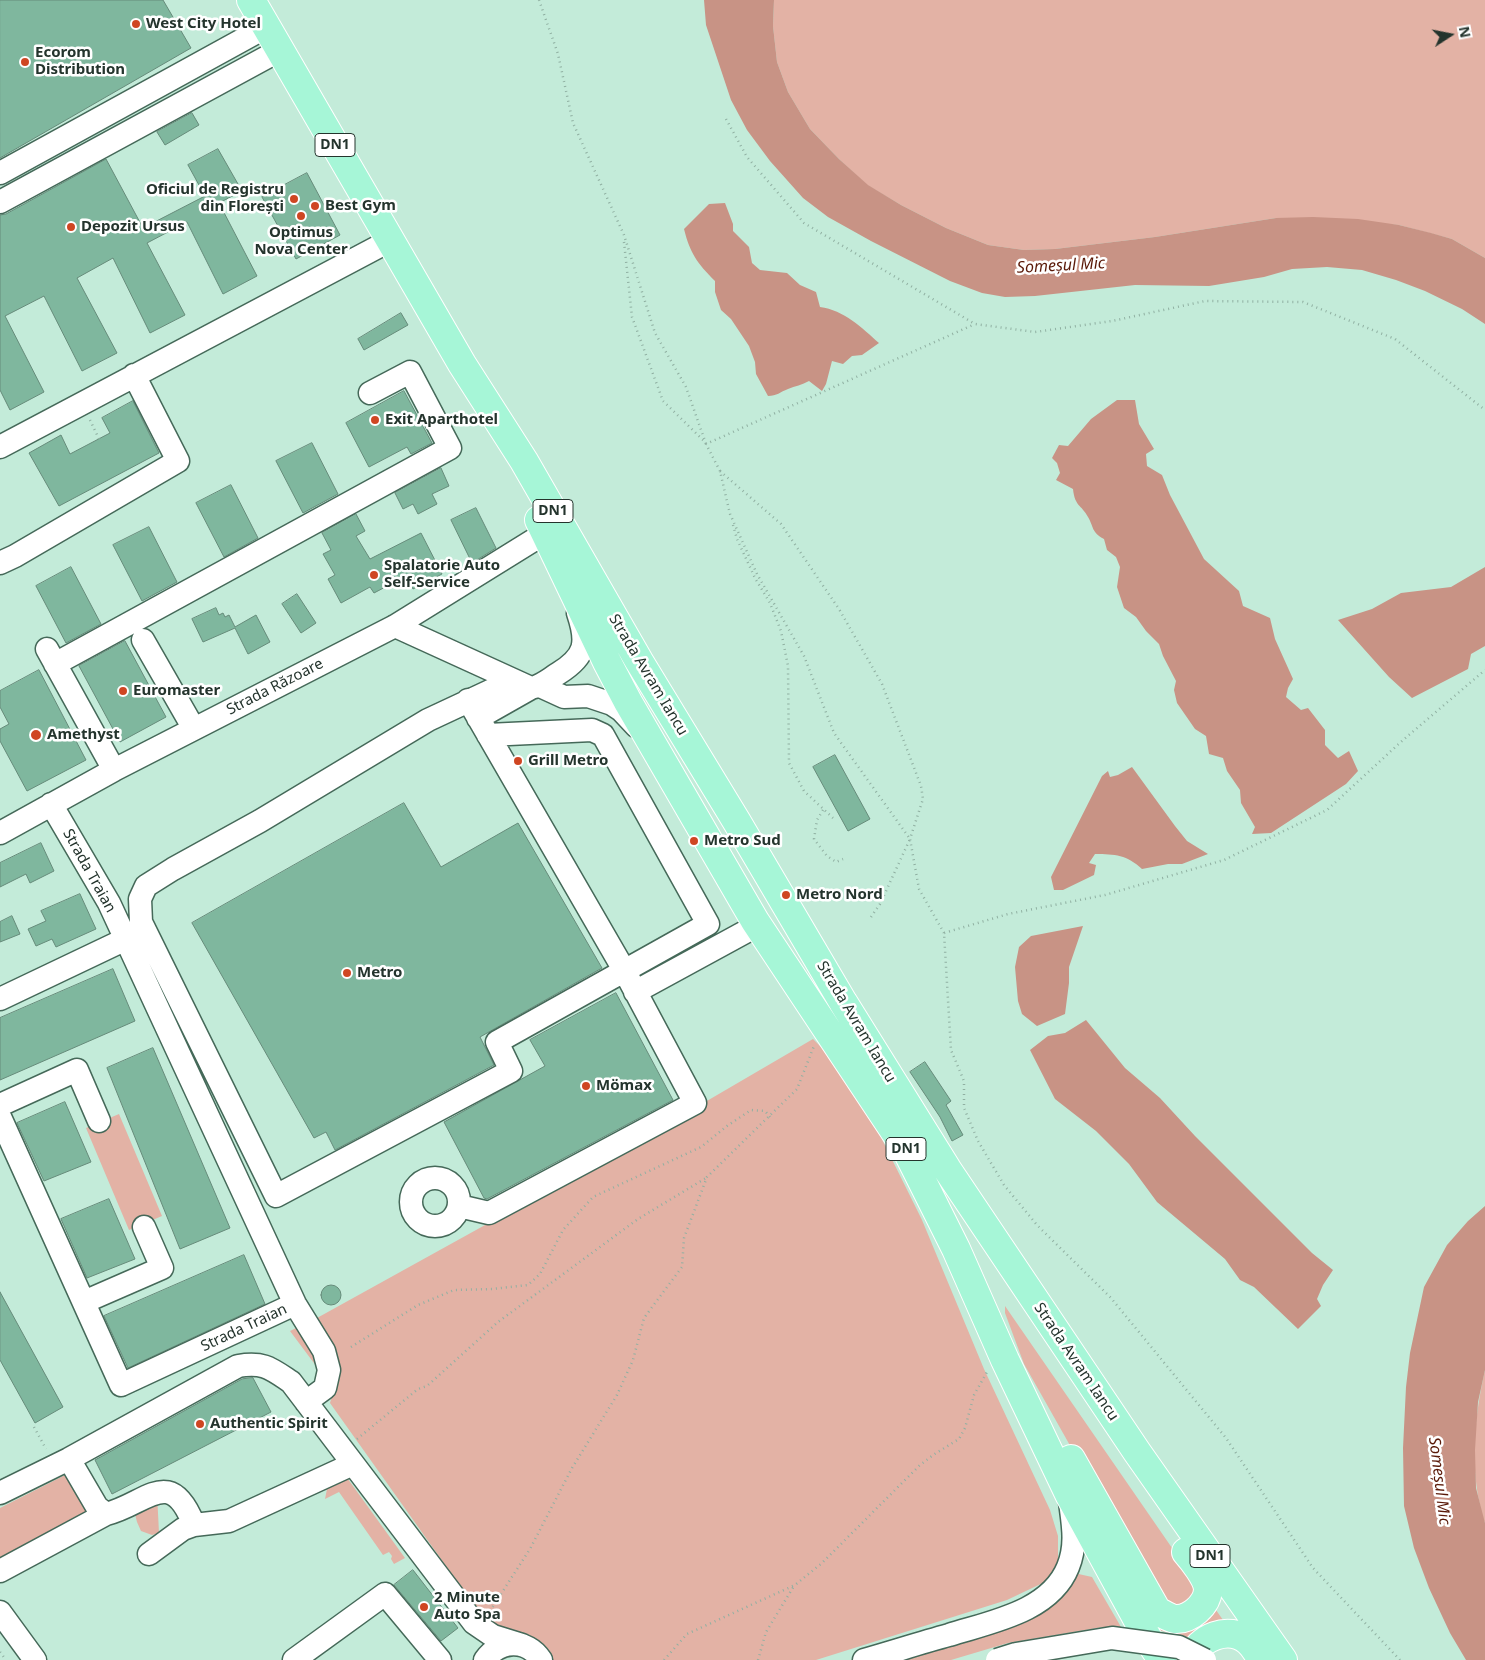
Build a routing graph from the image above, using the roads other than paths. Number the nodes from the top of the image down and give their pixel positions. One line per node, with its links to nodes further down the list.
1 (251, 0): 2 (main road, Strada Avram Iancu / DN1)
2 (266, 27): 3 (main road, Strada Avram Iancu / DN1); 4 (street)
3 (280, 50): 5 (street); 6 (main road, Strada Avram Iancu / DN1)
4 (0, 173)
5 (0, 202)
6 (391, 240): 7 (main road, Strada Avram Iancu / DN1); 8 (street)
7 (462, 364): 11 (main road, Strada Avram Iancu / DN1); 36 (main road, Strada Avram Iancu / DN1)
8 (134, 375): 10 (street); 12 (street)
9 (370, 393): 23 (street)
10 (0, 447)
11 (545, 534): 13 (main road, Strada Avram Iancu / DN1); 14 (street, Strada Răzoare)
12 (0, 563)
13 (572, 589): 16 (main road, Strada Avram Iancu / DN1); 17 (street)
14 (395, 626): 18 (street); 21 (street, Strada Răzoare)
15 (143, 640): 21 (street)
16 (611, 671): 17 (street); 19 (street); 22 (main road, Strada Avram Iancu / DN1)
17 (559, 673): 18 (street)
18 (535, 687): 19 (street); 20 (street)
19 (588, 696): 22 (street)
20 (478, 718): 28 (street); 28 (street); 28 (street)
21 (194, 729): 23 (street, Strada Răzoare)
22 (653, 744): 26 (main road, Strada Avram Iancu / DN1)
23 (114, 770): 24 (street, Strada Răzoare)
24 (51, 804): 25 (street, Strada Răzoare); 27 (street, Strada Traian)
25 (0, 833)
26 (758, 925): 29 (street); 39 (main road, Strada Avram Iancu / DN1)
27 (126, 939): 30 (street); 38 (street, Strada Traian)
28 (624, 970): 29 (street)
29 (635, 992): 34 (street)
30 (0, 999)
31 (0, 1104): 33 (street)
32 (0, 1117): 37 (street, Strada Traian)
33 (99, 1121)
34 (459, 1206)
35 (144, 1227): 37 (street)
36 (1024, 1284): 39 (main road); 63 (main road, Strada Avram Iancu / DN1)
37 (84, 1302): 38 (street, Strada Traian)
38 (296, 1304): 40 (street)
39 (998, 1363): 44 (main road, Strada Avram Iancu / DN1)
40 (306, 1402): 41 (street); 42 (street)
41 (348, 1457): 46 (street); 50 (street)
42 (62, 1462): 43 (street); 45 (street)
43 (0, 1492)
44 (1069, 1494): 57 (street); 59 (main road, Strada Avram Iancu / DN1)
45 (106, 1514): 46 (street); 48 (street)
46 (194, 1525): 47 (street)
47 (149, 1554)
48 (0, 1571)
49 (0, 1612): 52 (street)
50 (477, 1625): 51 (street); 55 (street)
51 (522, 1645): 55 (street); 56 (street)
52 (35, 1660)
53 (294, 1660): 54 (street)
54 (440, 1660)
55 (485, 1660)
56 (541, 1660)
57 (864, 1660)
58 (997, 1660): 61 (street, bridge)
59 (1162, 1660)
60 (1191, 1660): 62 (main road)
61 (1206, 1660)
62 (1262, 1660)
63 (1283, 1660)

